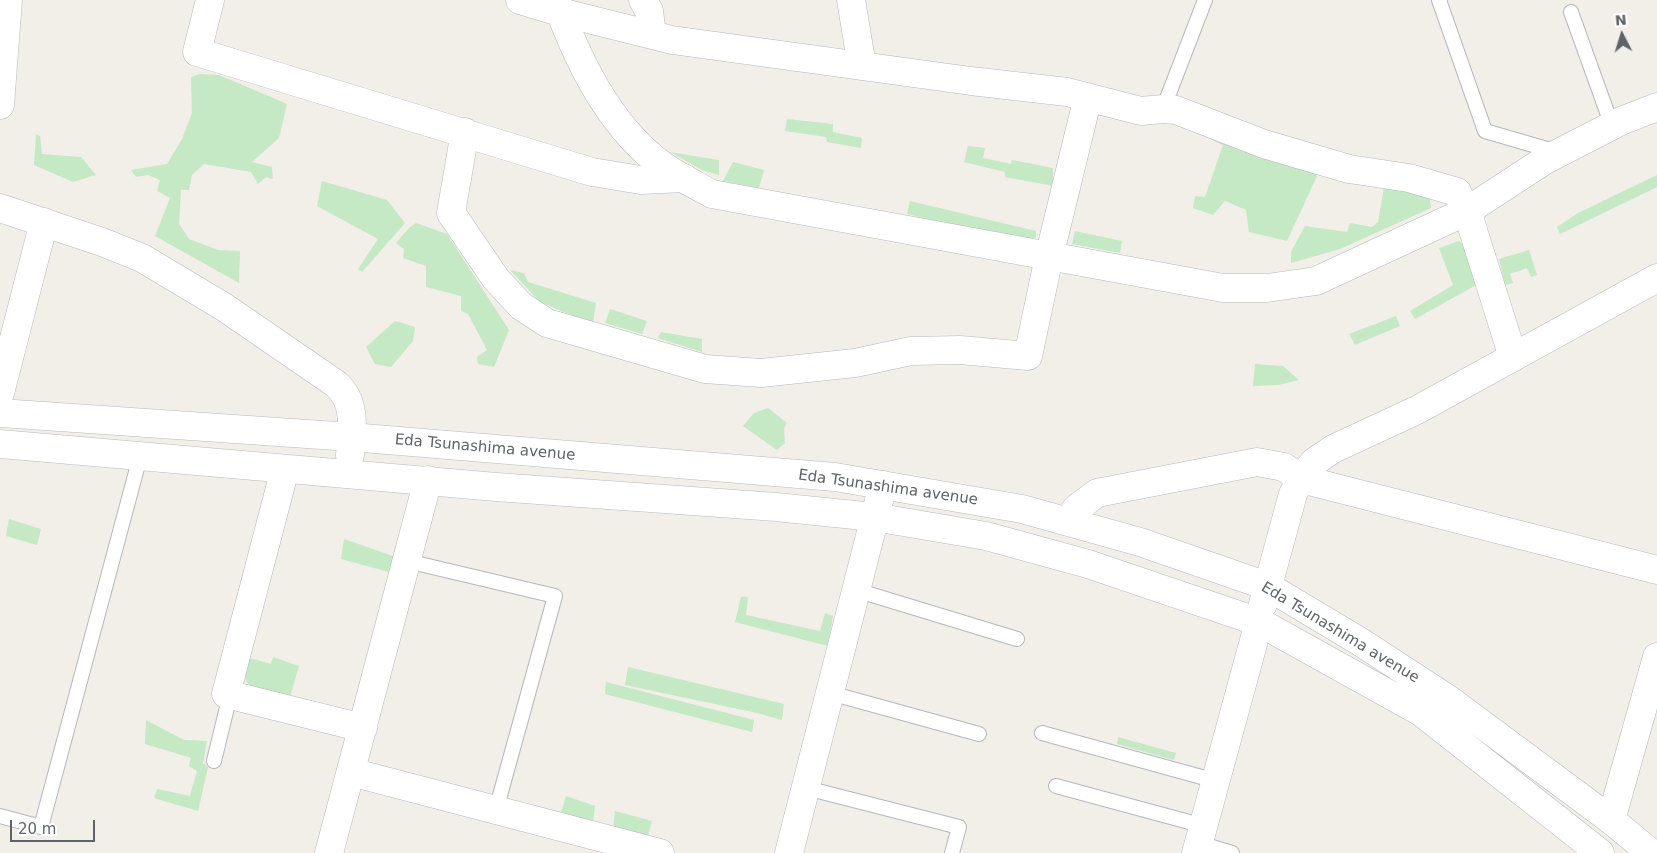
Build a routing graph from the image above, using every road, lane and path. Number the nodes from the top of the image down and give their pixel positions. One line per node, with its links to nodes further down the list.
1 (8, 0): 13 (street)
2 (210, 0): 17 (street)
3 (520, 0): 8 (street)
4 (643, 0): 10 (street)
5 (851, 0): 11 (street)
6 (1205, 0): 15 (lane)
7 (1439, 0): 18 (lane)
8 (558, 6): 10 (street); 19 (street)
9 (1571, 12): 16 (lane)
10 (652, 35): 11 (street)
11 (862, 66): 12 (street)
12 (1088, 96): 15 (street); 23 (street)
13 (0, 105)
14 (1657, 107): 16 (street)
15 (1163, 109): 21 (street)
16 (1612, 126): 18 (street)
17 (465, 132): 19 (street); 23 (street)
18 (1559, 153): 21 (street)
19 (684, 178): 23 (street)
20 (0, 208): 22 (street)
21 (1467, 211): 23 (street); 25 (street)
22 (44, 222): 26 (street); 28 (street)
23 (1049, 257)
24 (1657, 278): 25 (street)
25 (1513, 357): 33 (street)
26 (0, 393)
27 (0, 413): 28 (street, Eda Tsunashima avenue)
28 (351, 437): 32 (street); 35 (street, Eda Tsunashima avenue)
29 (0, 444): 30 (street, Eda Tsunashima avenue)
30 (140, 457): 31 (street, Eda Tsunashima avenue); 57 (lane)
31 (285, 468): 32 (street, Eda Tsunashima avenue); 46 (street)
32 (348, 474): 34 (street, Eda Tsunashima avenue)
33 (1301, 479): 37 (street); 39 (street); 40 (street)
34 (428, 480): 36 (street, Eda Tsunashima avenue); 38 (street)
35 (883, 486): 36 (street); 37 (street, Eda Tsunashima avenue)
36 (874, 517): 41 (street); 42 (street, Eda Tsunashima avenue)
37 (1069, 521): 40 (street, Eda Tsunashima avenue)
38 (406, 562): 47 (street); 56 (lane)
39 (1657, 570)
40 (1267, 586): 42 (street); 58 (street, Eda Tsunashima avenue)
41 (856, 590): 43 (lane); 45 (street)
42 (1258, 622): 53 (street); 65 (street, Eda Tsunashima avenue)
43 (1017, 639)
44 (1657, 657): 48 (street)
45 (830, 693): 50 (lane); 55 (street)
46 (230, 696): 47 (street); 51 (lane)
47 (363, 728): 52 (street)
48 (1647, 732): 58 (street)
49 (1042, 733): 53 (lane)
50 (979, 734)
51 (214, 761)
52 (351, 772): 56 (street); 60 (street)
53 (1216, 781): 59 (street)
54 (1056, 786): 59 (lane)
55 (806, 788): 62 (street); 63 (lane)
56 (496, 810): 61 (street)
57 (0, 816)
58 (1611, 820): 66 (street, Eda Tsunashima avenue)
59 (1200, 841): 64 (lane)
60 (329, 853)
61 (660, 853)
62 (791, 853)
63 (952, 853)
64 (1232, 853)
65 (1600, 853)
66 (1651, 853)

